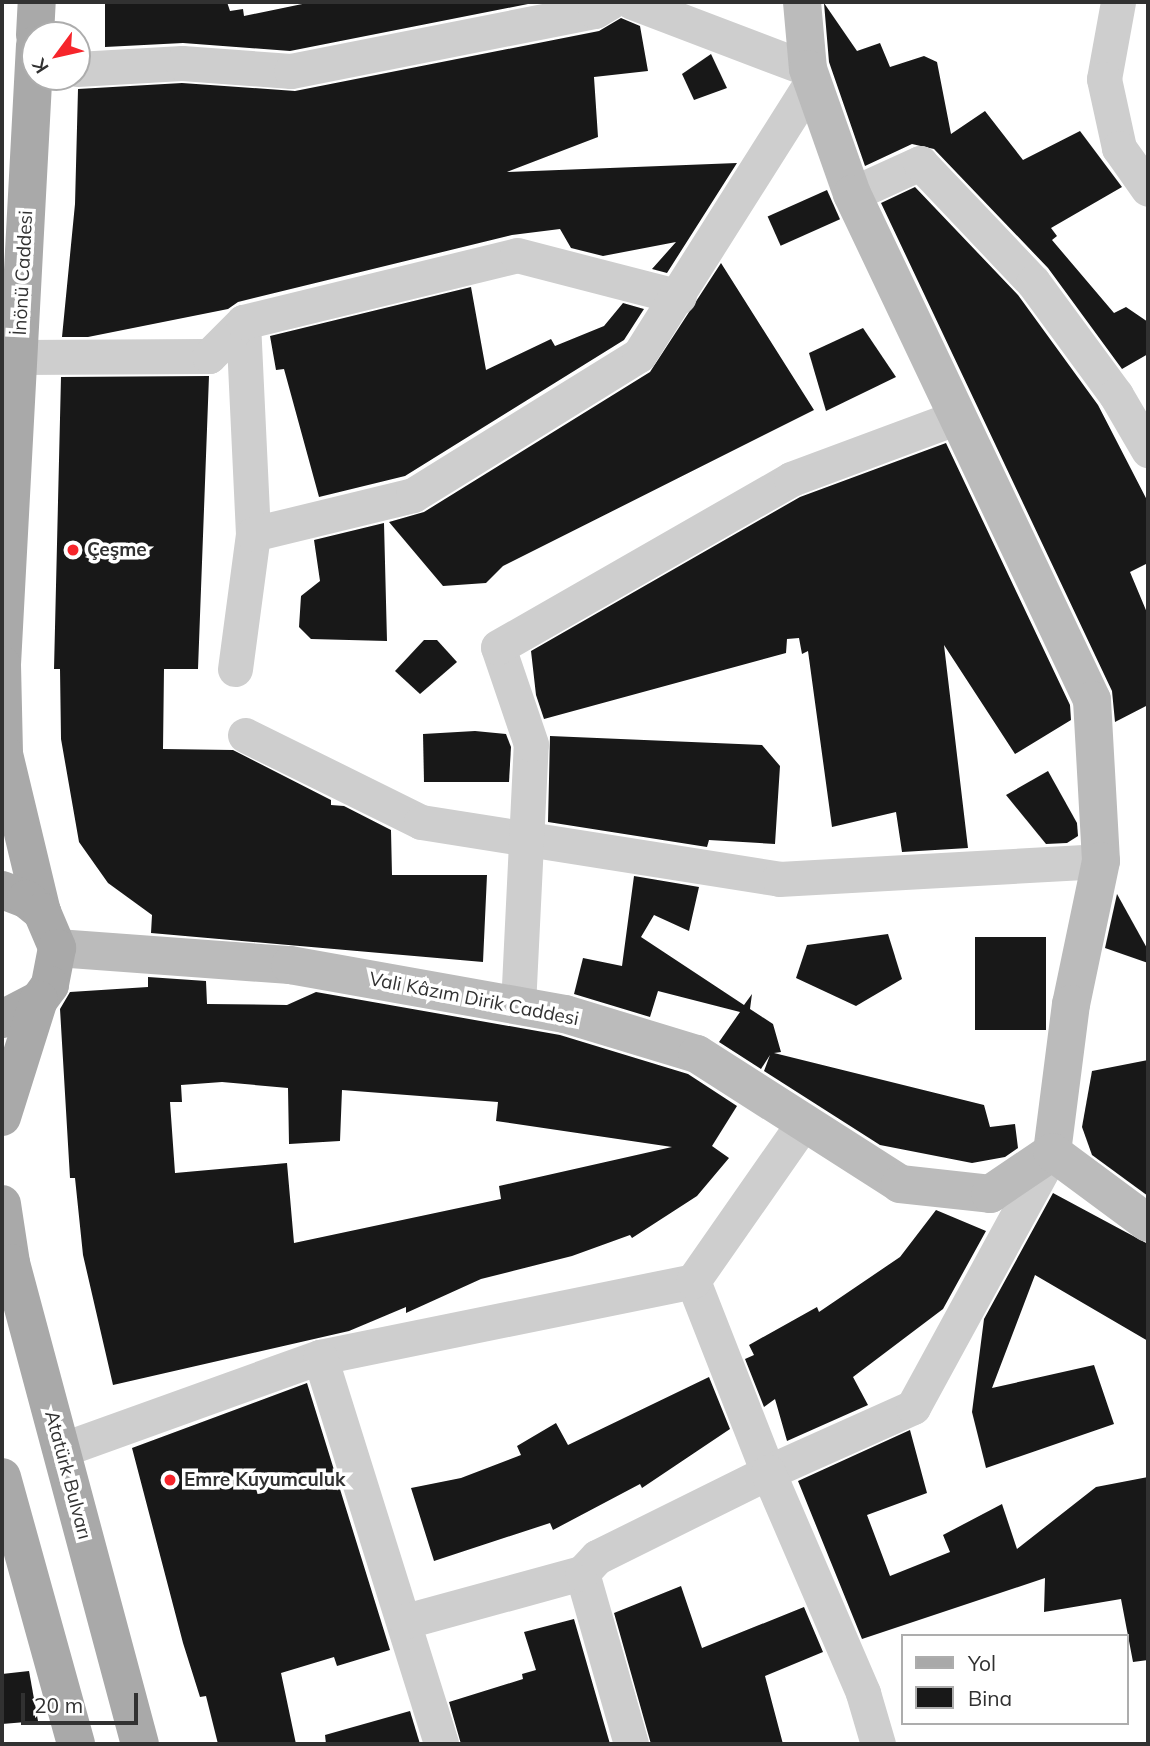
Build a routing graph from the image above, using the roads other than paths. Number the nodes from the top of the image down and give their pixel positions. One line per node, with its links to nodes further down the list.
1 (37, 2): 6 (main road, İnönü Caddesi)
2 (610, 2): 7 (street)
3 (632, 2): 8 (street)
4 (803, 2): 8 (street)
5 (1118, 2): 10 (street)
6 (36, 21)
7 (91, 68)
8 (810, 75): 11 (street); 13 (street)
9 (32, 91): 12 (main road, İnönü Caddesi)
10 (1148, 189)
11 (852, 194): 16 (street); 17 (street)
12 (12, 294): 15 (main road, İnönü Caddesi)
13 (679, 297): 14 (street); 18 (street)
14 (243, 322): 15 (street); 18 (street)
15 (19, 357): 21 (main road, İnönü Caddesi)
16 (958, 417): 22 (street); 23 (street)
17 (1148, 450)
18 (253, 534): 19 (street)
19 (234, 669)
20 (245, 734): 22 (street)
21 (3, 741): 25 (main road, İnönü Caddesi)
22 (526, 836): 23 (street); 28 (street)
23 (1101, 861): 32 (street)
24 (2, 890): 25 (main road)
25 (42, 912): 26 (main road, İnönü Caddesi)
26 (57, 948): 27 (main road); 28 (street, Vali Kâzım Dirik Caddesi)
27 (39, 1000): 29 (main road); 30 (main road)
28 (518, 1006): 31 (street, Vali Kâzım Dirik Caddesi)
29 (2, 1019)
30 (2, 1117)
31 (802, 1125): 32 (street, Vali Kâzım Dirik Caddesi); 35 (street)
32 (1052, 1153): 34 (street); 38 (street)
33 (2, 1204): 37 (main road, Atatürk Bulvarı)
34 (1148, 1223)
35 (693, 1280): 36 (street); 38 (street)
36 (320, 1357): 37 (street); 41 (street)
37 (61, 1450): 43 (main road, Atatürk Bulvarı)
38 (768, 1472): 40 (street); 46 (street)
39 (2, 1477): 42 (main road)
40 (582, 1573): 41 (street); 45 (street)
41 (406, 1621): 44 (street)
42 (76, 1744)
43 (140, 1744)
44 (441, 1744)
45 (631, 1744)
46 (878, 1744)

